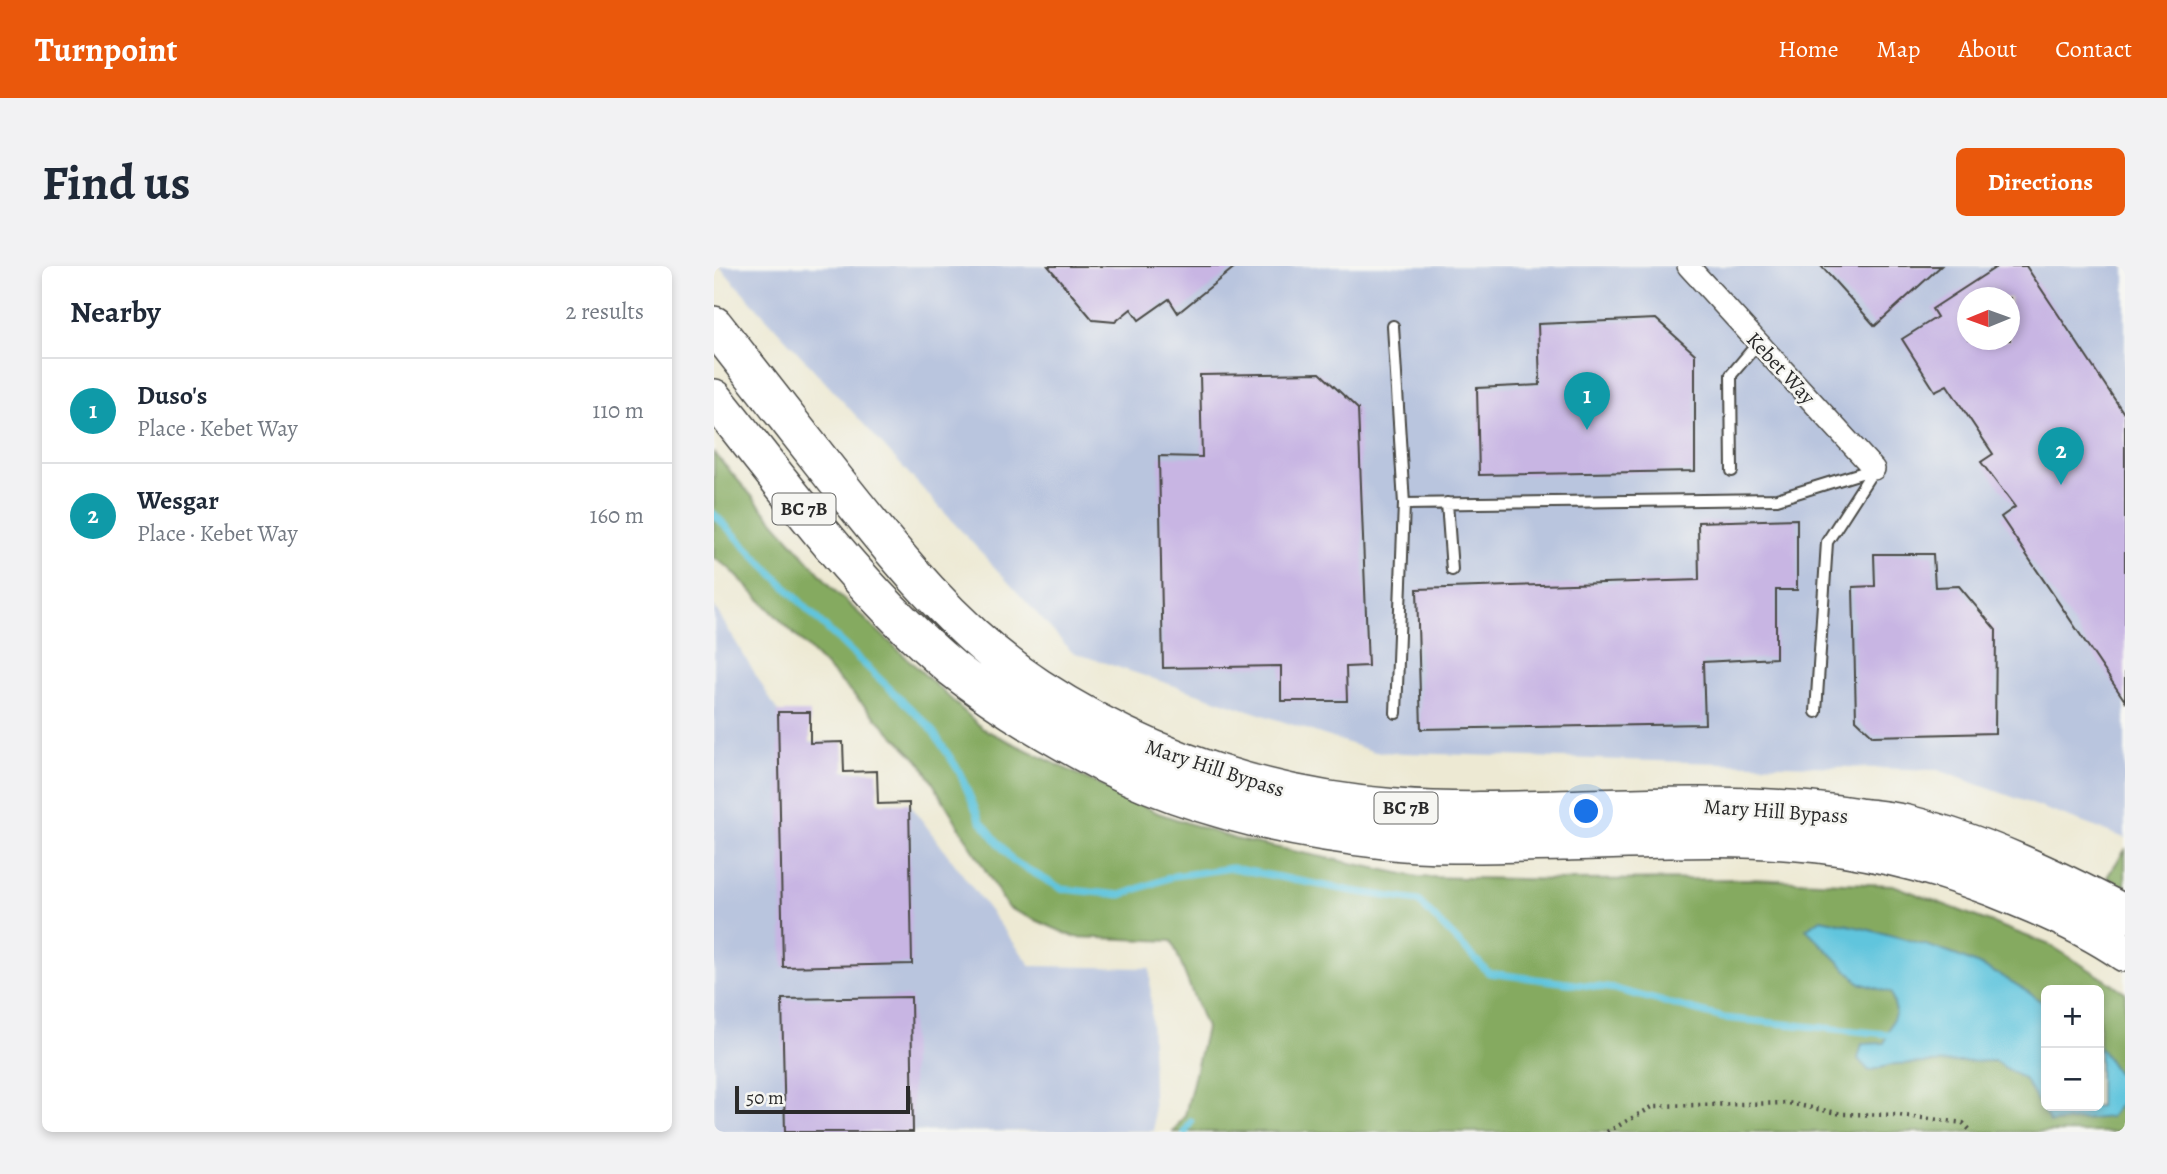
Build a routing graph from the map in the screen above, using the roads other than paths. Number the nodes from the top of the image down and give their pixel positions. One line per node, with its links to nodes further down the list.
1 (1688, 266): 4 (street, Kebet Way)
2 (714, 325): 13 (highway, Mary Hill Bypass / BC 7B)
3 (1393, 326): 9 (lane)
4 (1758, 343): 6 (street, Kebet Way); 7 (lane)
5 (714, 398): 14 (highway, Mary Hill Bypass / BC 7B)
6 (1874, 469): 8 (lane); 11 (lane)
7 (1732, 471)
8 (1447, 503): 9 (lane); 10 (lane)
9 (1404, 504): 12 (lane)
10 (1451, 570)
11 (1816, 712)
12 (1396, 713)
13 (2125, 914)
14 (2125, 953)

